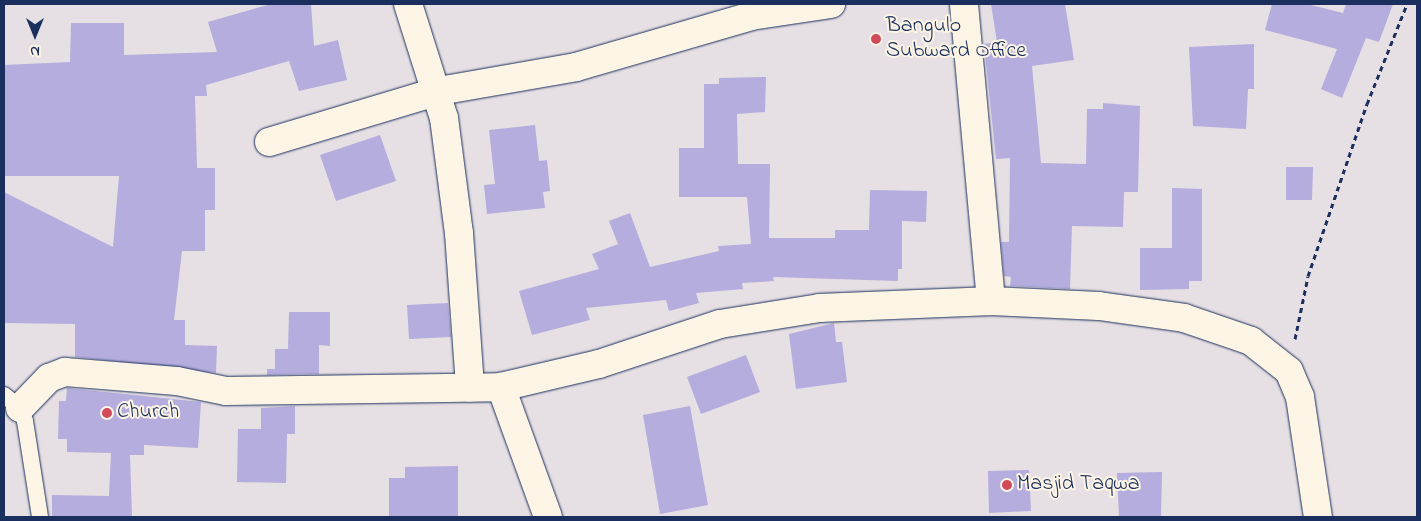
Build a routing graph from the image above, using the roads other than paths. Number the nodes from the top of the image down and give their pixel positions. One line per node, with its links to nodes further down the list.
1 (408, 4): 4 (street)
2 (831, 4): 4 (street)
3 (964, 4): 6 (street)
4 (439, 91): 5 (street); 8 (street)
5 (269, 142)
6 (991, 302): 7 (street); 12 (street)
7 (501, 387): 8 (street); 11 (street)
8 (470, 388): 9 (street)
9 (12, 401): 10 (lane)
10 (40, 517)
11 (548, 517)
12 (1318, 517)

